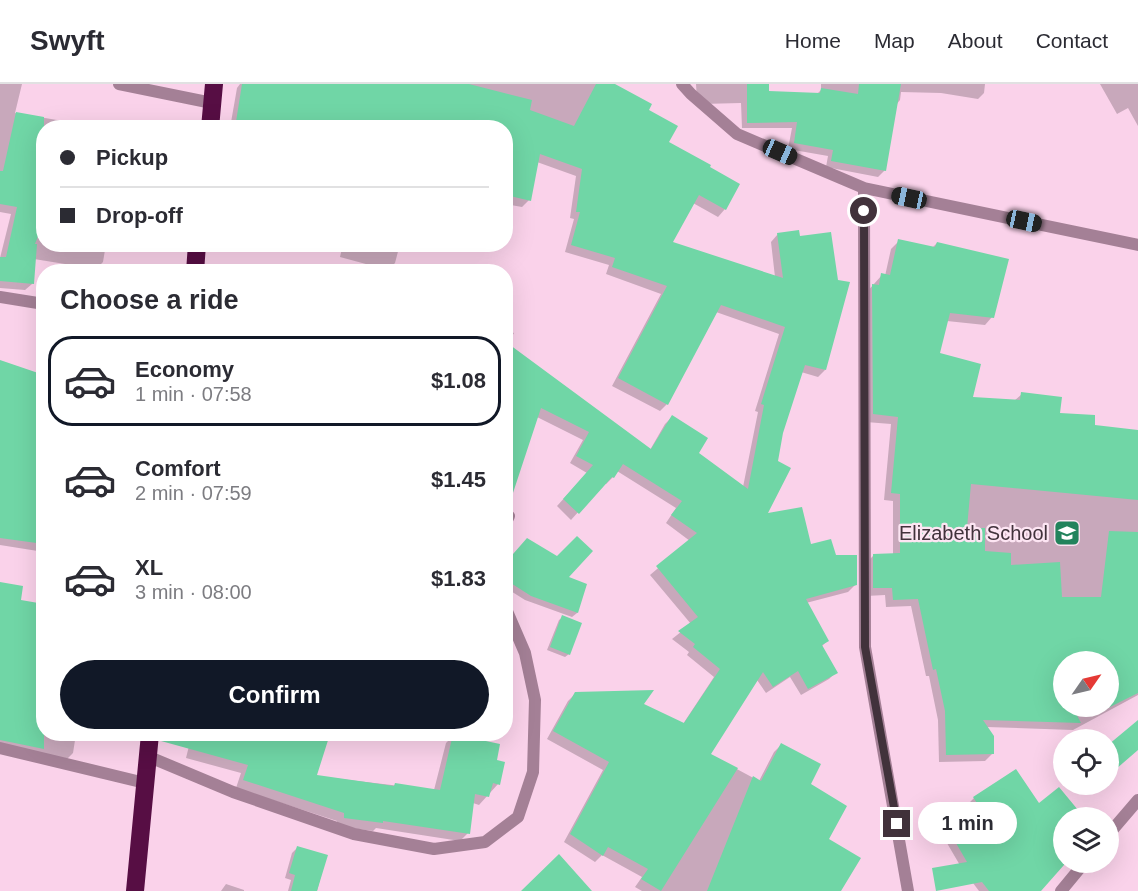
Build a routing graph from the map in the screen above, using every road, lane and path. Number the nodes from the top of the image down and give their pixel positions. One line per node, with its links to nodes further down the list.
1 (119, 84): 4 (street)
2 (214, 84): 4 (highway)
3 (682, 84): 6 (street)
4 (212, 103): 5 (highway)
5 (211, 120)
6 (864, 188): 7 (street); 19 (street)
7 (1138, 245)
8 (0, 297): 9 (street)
9 (36, 303)
10 (513, 625): 13 (street)
11 (149, 741): 13 (highway)
12 (0, 748): 14 (street)
13 (147, 756): 14 (highway)
14 (145, 783): 18 (highway)
15 (1138, 800): 16 (street)
16 (1119, 822)
17 (1077, 873): 20 (street)
18 (135, 891)
19 (908, 891)
20 (1061, 891)

